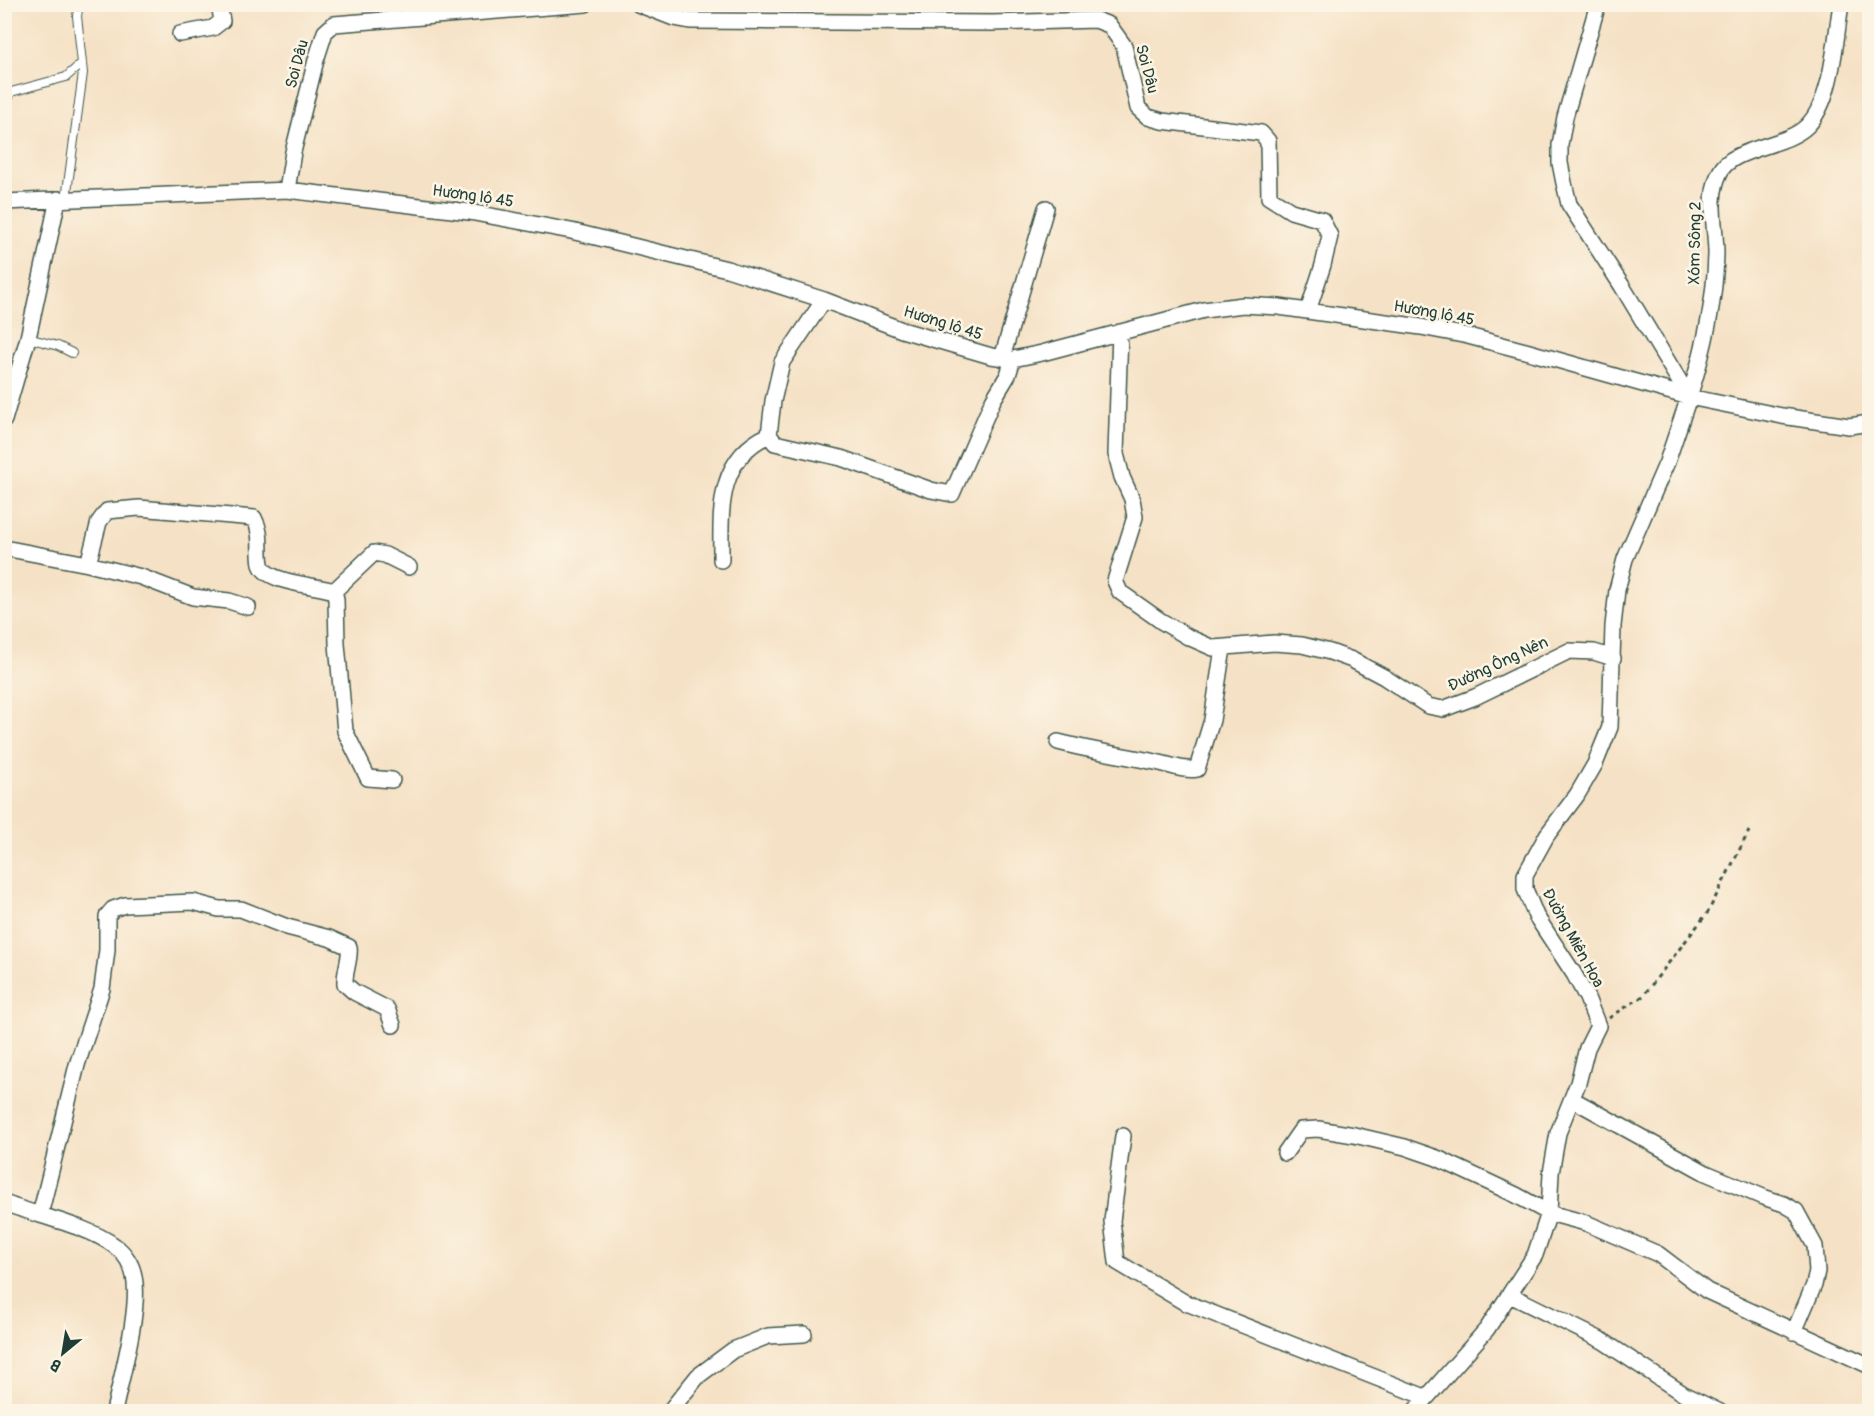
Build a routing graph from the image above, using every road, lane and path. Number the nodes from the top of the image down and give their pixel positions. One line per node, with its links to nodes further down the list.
1 (79, 4): 8 (lane)
2 (219, 4): 7 (street)
3 (586, 4): 10 (street, Soi Dâu)
4 (638, 4): 15 (street, Soi Dâu)
5 (1598, 4): 20 (street)
6 (1841, 4): 20 (street, Xóm Sông 2)
7 (180, 34)
8 (82, 63): 9 (lane); 11 (lane)
9 (4, 110)
10 (287, 190): 11 (street, Hương lộ 45); 14 (street, Hương lộ 45)
11 (62, 199): 12 (street, Hương lộ 45); 17 (street)
12 (4, 202)
13 (1046, 208): 19 (street)
14 (824, 300): 19 (street, Hương lộ 45); 23 (street)
15 (1308, 311): 16 (street, Hương lộ 45); 20 (street, Hương lộ 45)
16 (1120, 333): 19 (street, Hương lộ 45); 30 (street, Đường Ông Nên)
17 (28, 338): 18 (lane); 21 (street)
18 (72, 353)
19 (1008, 358): 23 (street)
20 (1689, 397): 22 (street, Hương lộ 45); 31 (street, Xóm Sông 2)
21 (4, 420)
22 (1869, 423)
23 (769, 435): 25 (street)
24 (4, 548): 26 (street)
25 (720, 560)
26 (88, 564): 28 (street); 29 (street)
27 (409, 567): 28 (street)
28 (334, 591): 33 (street)
29 (248, 606)
30 (1223, 648): 31 (street, Đường Ông Nên); 32 (street)
31 (1613, 658): 36 (street, Đường Miên Hoa)
32 (1058, 742)
33 (392, 780)
34 (1749, 831): 36 (path)
35 (393, 1024): 42 (street)
36 (1598, 1026): 37 (street)
37 (1572, 1099): 41 (street); 44 (street)
38 (1124, 1136): 47 (street)
39 (1285, 1153): 41 (street)
40 (4, 1203): 42 (street)
41 (1549, 1214): 43 (street); 44 (street)
42 (40, 1215): 48 (street)
43 (1510, 1295): 47 (street); 51 (street)
44 (1794, 1332): 46 (street)
45 (804, 1334): 49 (street)
46 (1869, 1366)
47 (1425, 1397): 50 (street)
48 (114, 1412)
49 (669, 1412)
50 (1414, 1412)
51 (1720, 1412)

